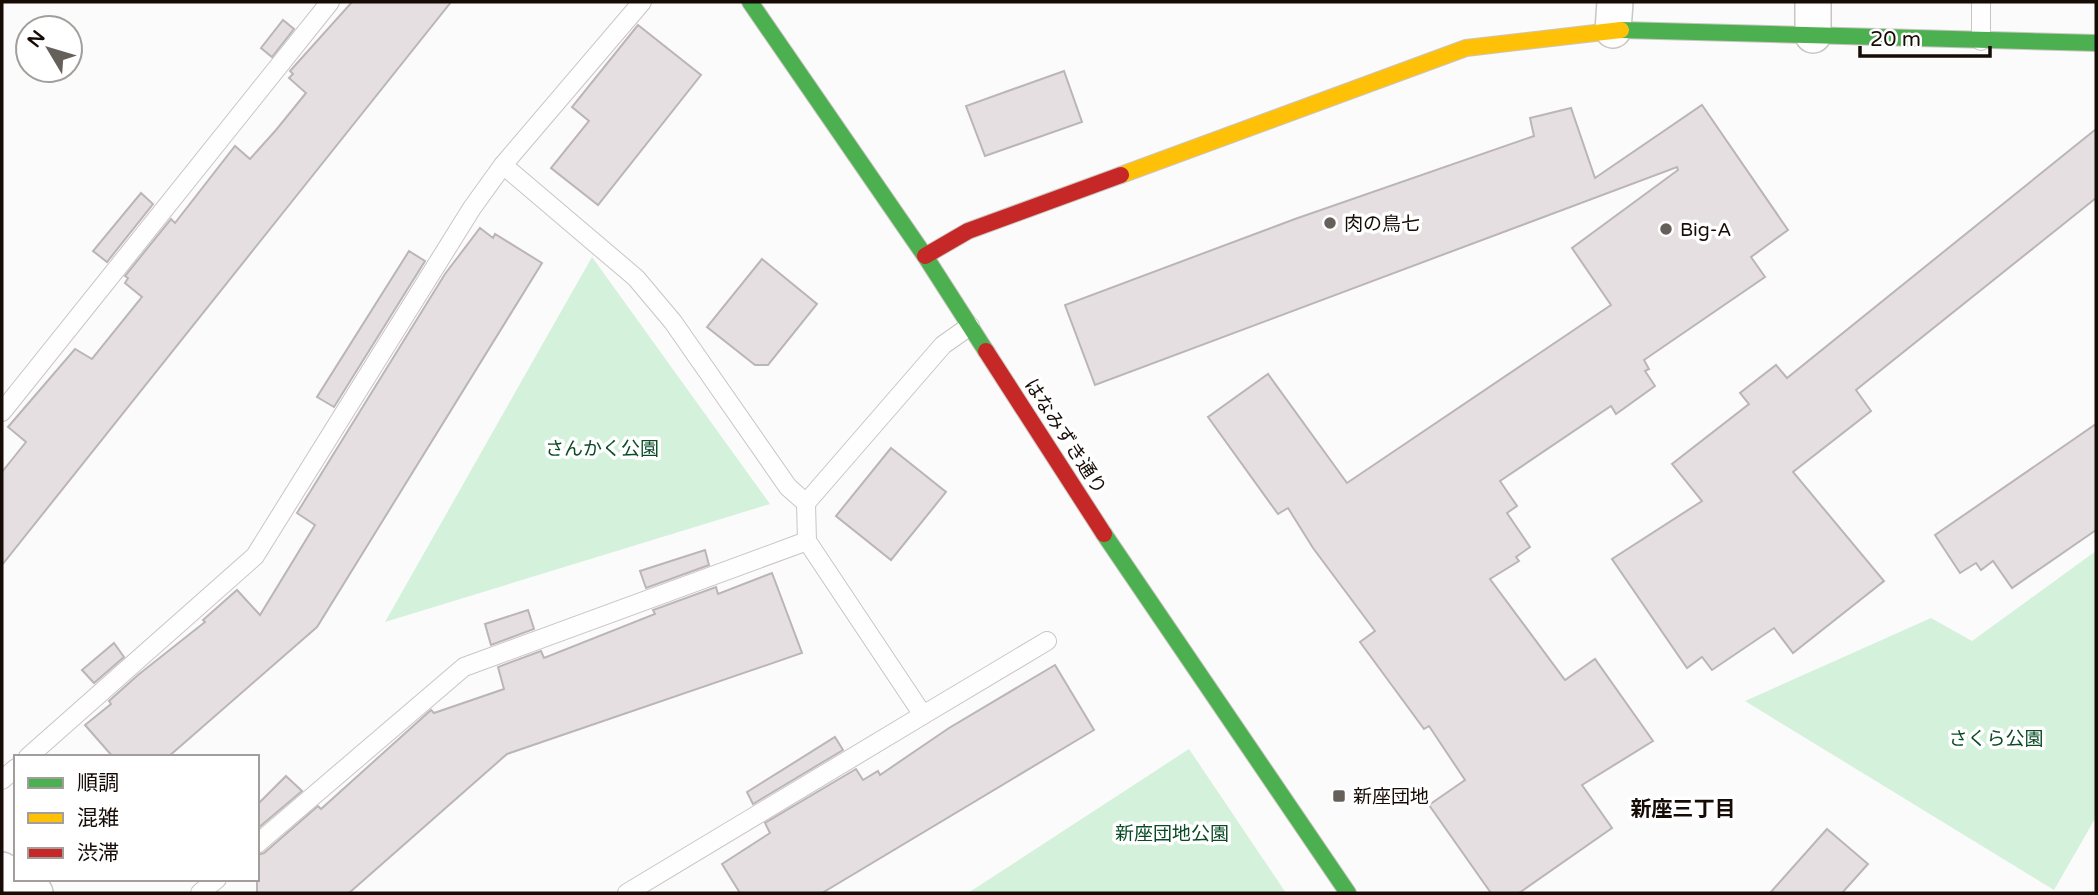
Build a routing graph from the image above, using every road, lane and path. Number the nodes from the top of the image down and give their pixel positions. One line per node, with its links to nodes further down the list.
1 (330, 2): 12 (lane)
2 (642, 2): 9 (lane)
3 (750, 2): 10 (street, はなみずき通り)
4 (1981, 2): 7 (lane)
5 (1614, 16): 6 (street); 10 (street)
6 (1813, 19): 7 (street)
7 (1981, 41): 8 (street)
8 (2096, 43)
9 (503, 165): 13 (lane); 17 (lane)
10 (925, 256): 11 (street, はなみずき通り)
11 (970, 326): 13 (lane); 24 (street, はなみずき通り)
12 (2, 412)
13 (806, 503): 14 (lane)
14 (807, 541): 16 (lane); 18 (lane)
15 (1047, 641): 16 (lane)
16 (923, 715): 23 (lane)
17 (31, 755)
18 (259, 842)
19 (18, 881): 21 (street)
20 (215, 881): 22 (lane)
21 (35, 893)
22 (200, 893)
23 (627, 893)
24 (1348, 893)

